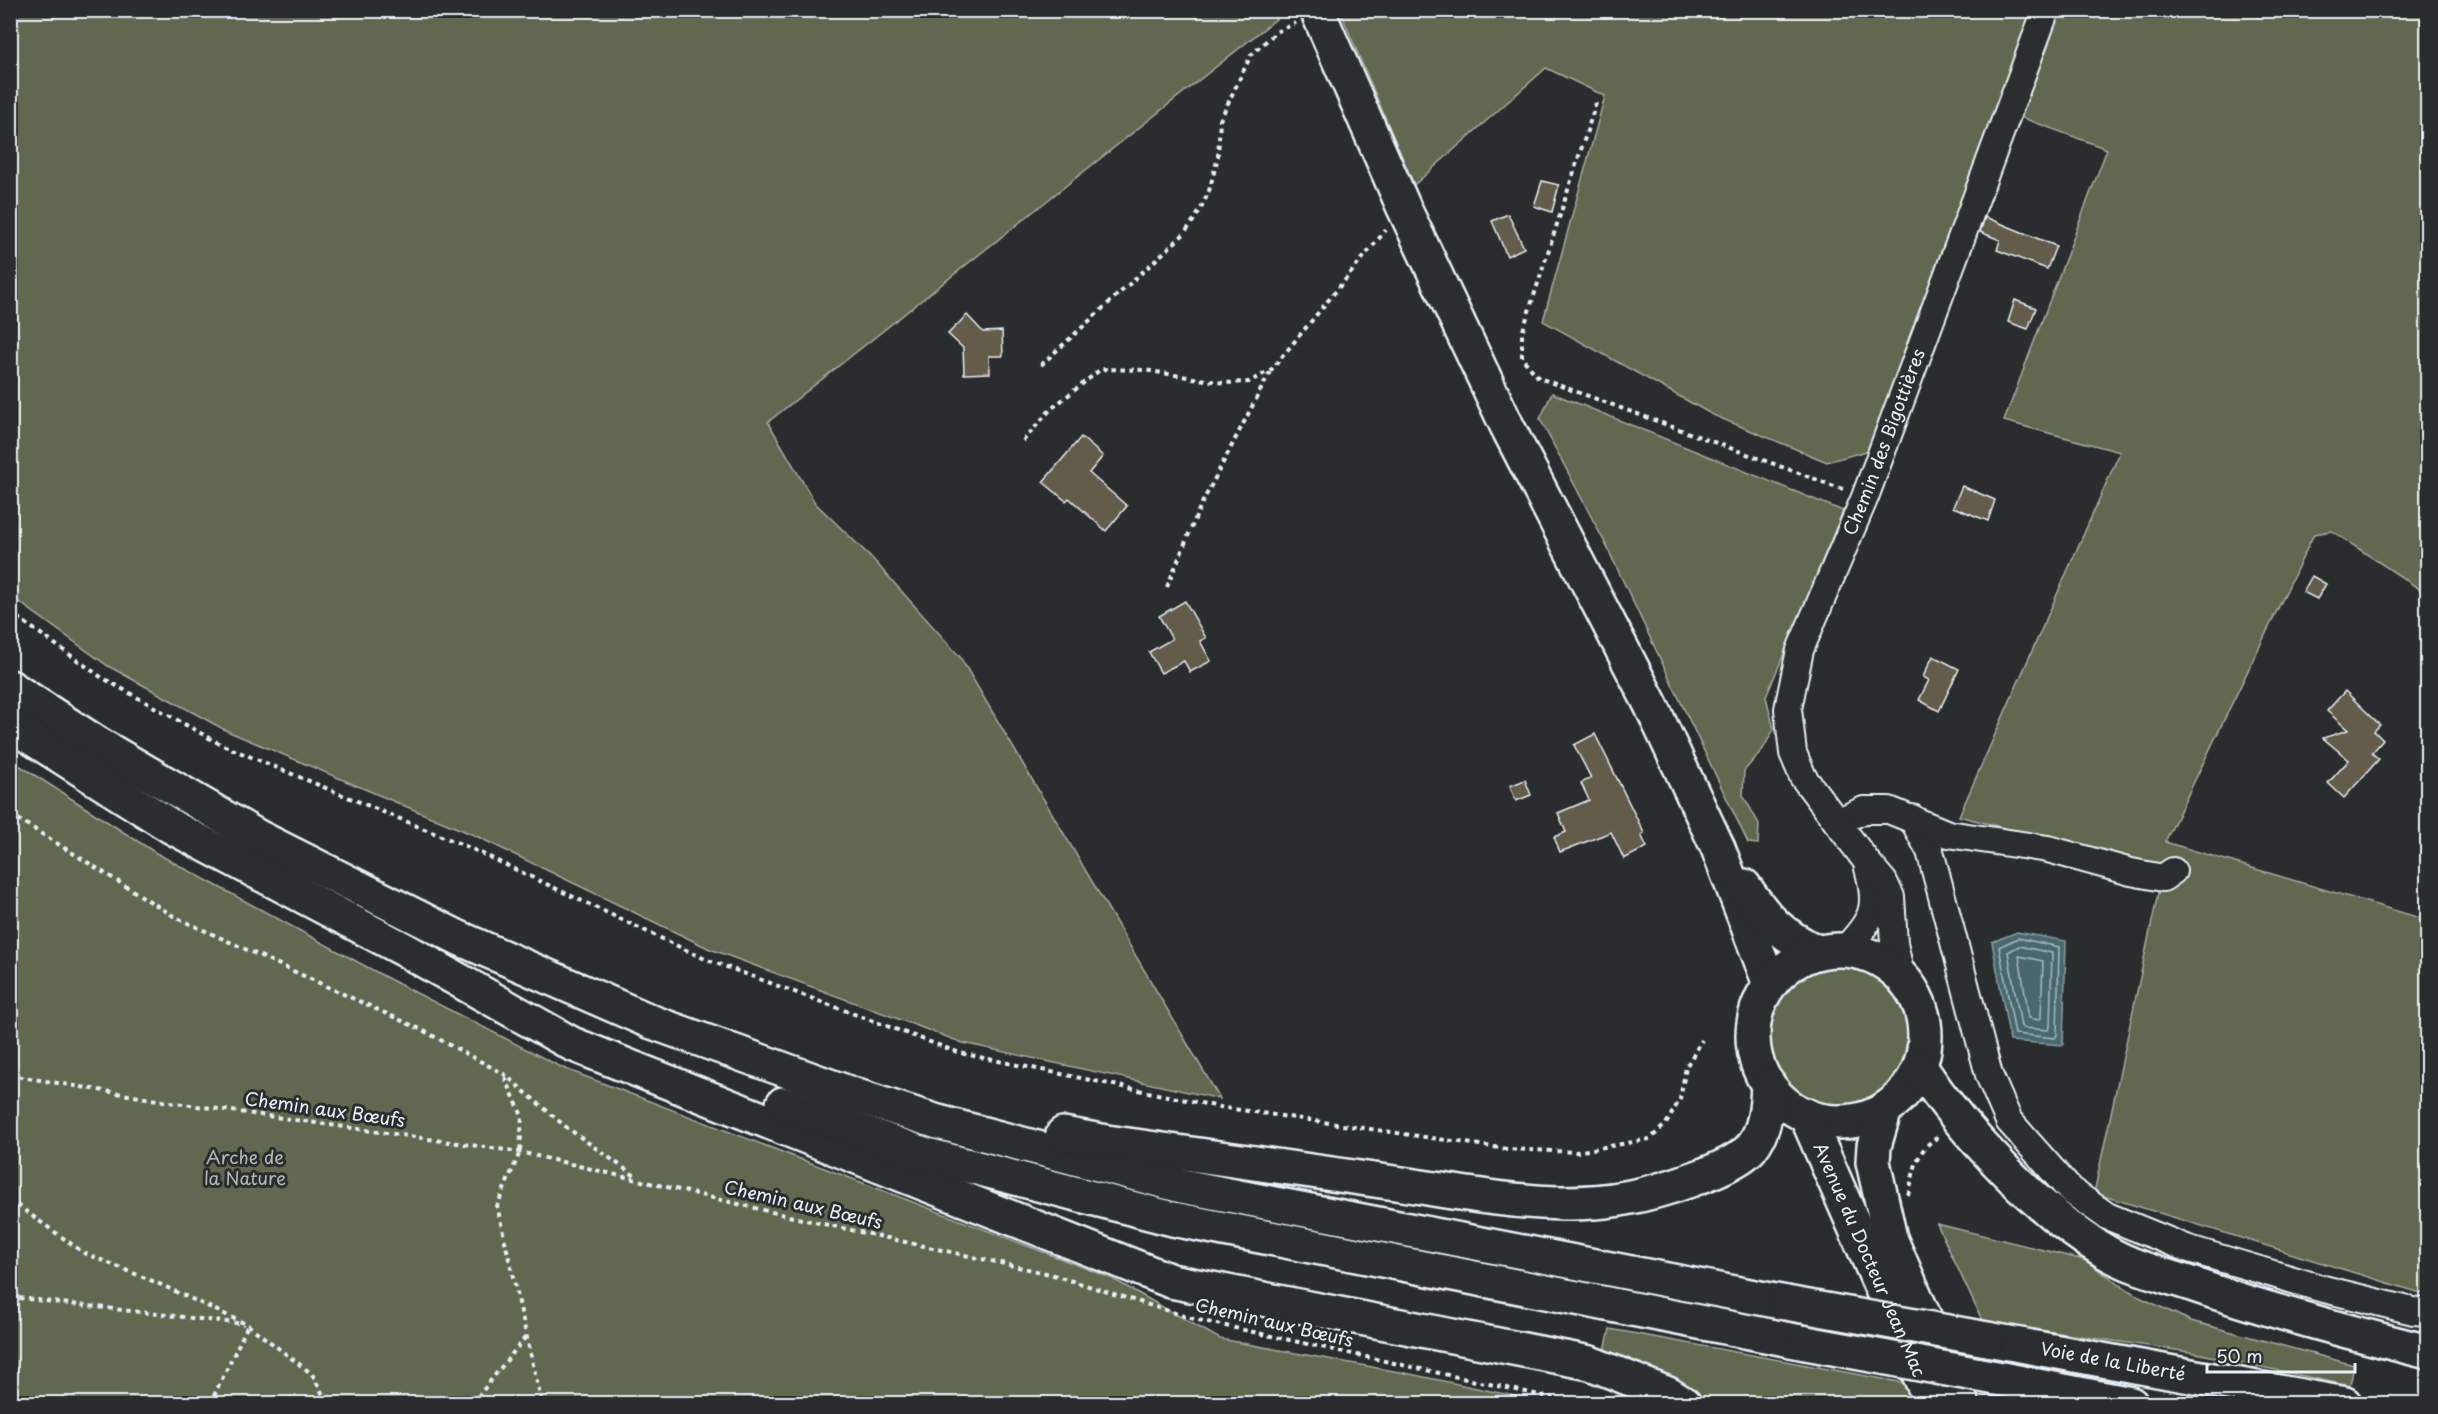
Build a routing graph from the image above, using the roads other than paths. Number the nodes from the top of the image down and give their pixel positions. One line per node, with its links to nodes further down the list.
1 (2046, 10): 6 (street, Chemin des Bigottières)
2 (1317, 12): 7 (main road)
3 (10, 687): 16 (main road, Voie de la Liberté)
4 (10, 724): 10 (main road)
5 (1912, 818): 6 (street); 9 (street); 19 (street)
6 (1837, 822): 8 (street, Chemin des Bigottières)
7 (1718, 848): 11 (main road); 13 (main road)
8 (1867, 862): 11 (street); 12 (street, Chemin des Bigottières)
9 (2173, 871)
10 (407, 951): 21 (main road); 24 (main road, Voie de la Liberté, bridge)
11 (1831, 951): 12 (main road); 13 (main road)
12 (1901, 976): 14 (main road)
13 (1770, 984): 15 (main road)
14 (1920, 1067): 17 (main road); 20 (main road)
15 (1768, 1084): 16 (main road); 18 (main road)
16 (860, 1097): 25 (main road, Voie de la Liberté, bridge)
17 (1885, 1109): 18 (main road); 23 (main road, Avenue du Docteur Jean Mac)
18 (1806, 1115): 22 (main road, Avenue du Docteur Jean Mac)
19 (2427, 1312)
20 (2427, 1352)
21 (1684, 1404)
22 (1932, 1404)
23 (1962, 1404)
24 (2131, 1404)
25 (2345, 1404)

